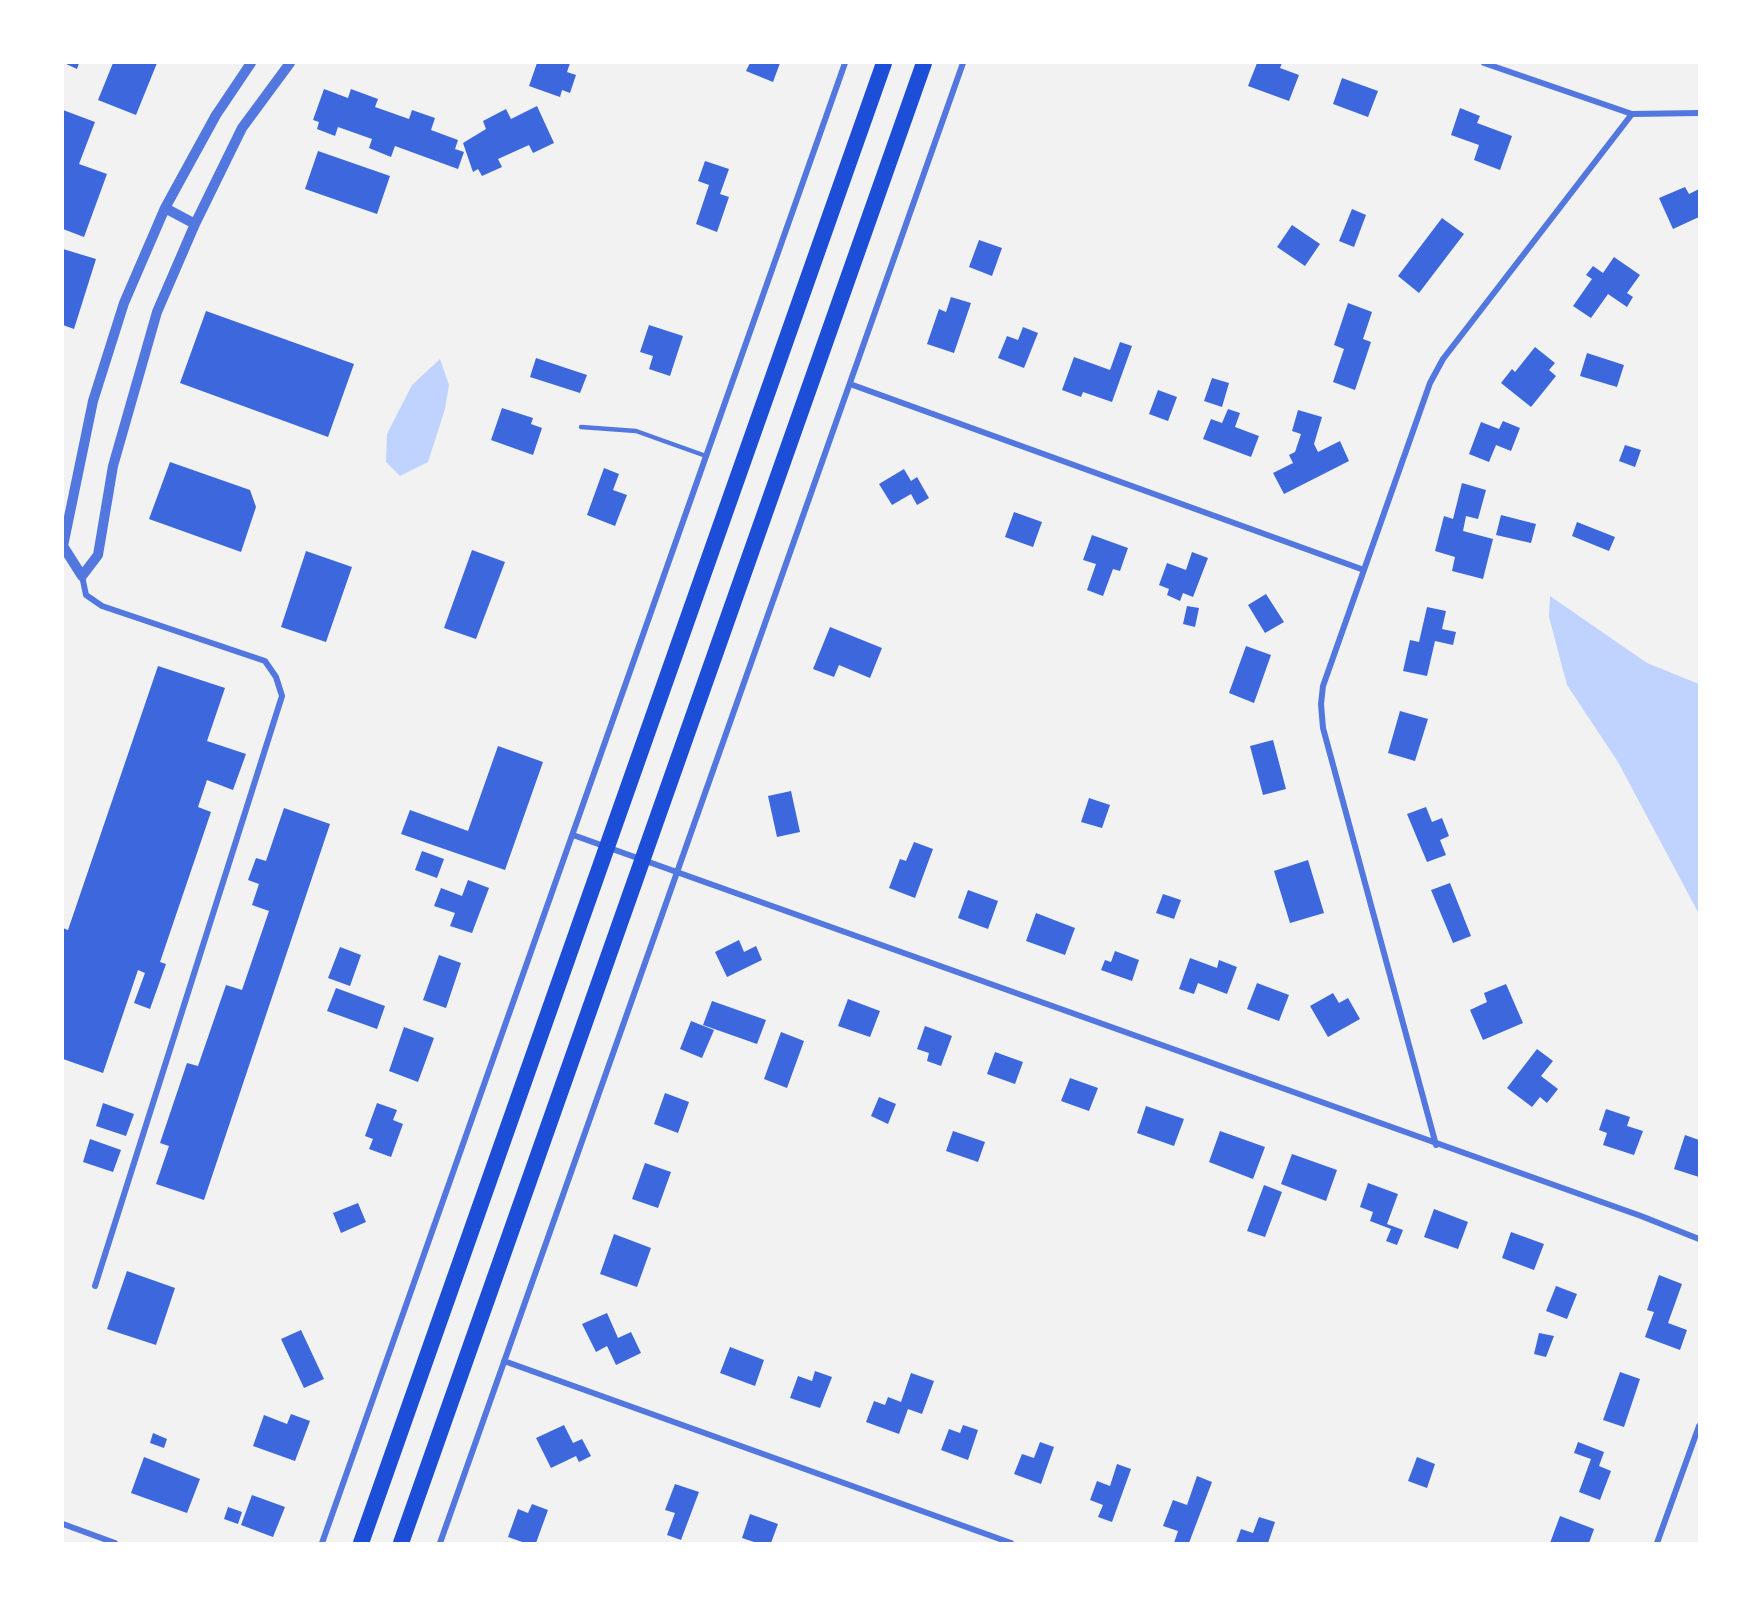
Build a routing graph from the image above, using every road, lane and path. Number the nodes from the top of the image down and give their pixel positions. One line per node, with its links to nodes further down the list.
1 (251, 63): 10 (street)
2 (290, 63): 11 (street)
3 (845, 63): 14 (street)
4 (884, 63): 18 (highway)
5 (924, 63): 19 (highway)
6 (963, 63): 12 (street)
7 (1484, 63): 9 (street)
8 (1699, 112): 9 (street)
9 (1632, 114): 15 (street)
10 (165, 208): 11 (street); 16 (street)
11 (195, 224): 16 (street)
12 (850, 384): 15 (street); 20 (street)
13 (581, 427): 14 (lane)
14 (706, 456): 17 (street)
15 (1364, 570): 21 (street)
16 (82, 576): 23 (street)
17 (573, 835): 18 (street); 28 (street)
18 (608, 848): 19 (street); 29 (highway)
19 (642, 861): 20 (street); 30 (highway)
20 (676, 873): 21 (street); 24 (street)
21 (1436, 1145): 22 (street)
22 (1699, 1239)
23 (95, 1286)
24 (504, 1361): 31 (street); 32 (street)
25 (1699, 1426): 33 (street)
26 (63, 1524): 27 (street)
27 (116, 1543)
28 (322, 1543)
29 (361, 1543)
30 (401, 1543)
31 (440, 1543)
32 (1011, 1543)
33 (1658, 1543)

